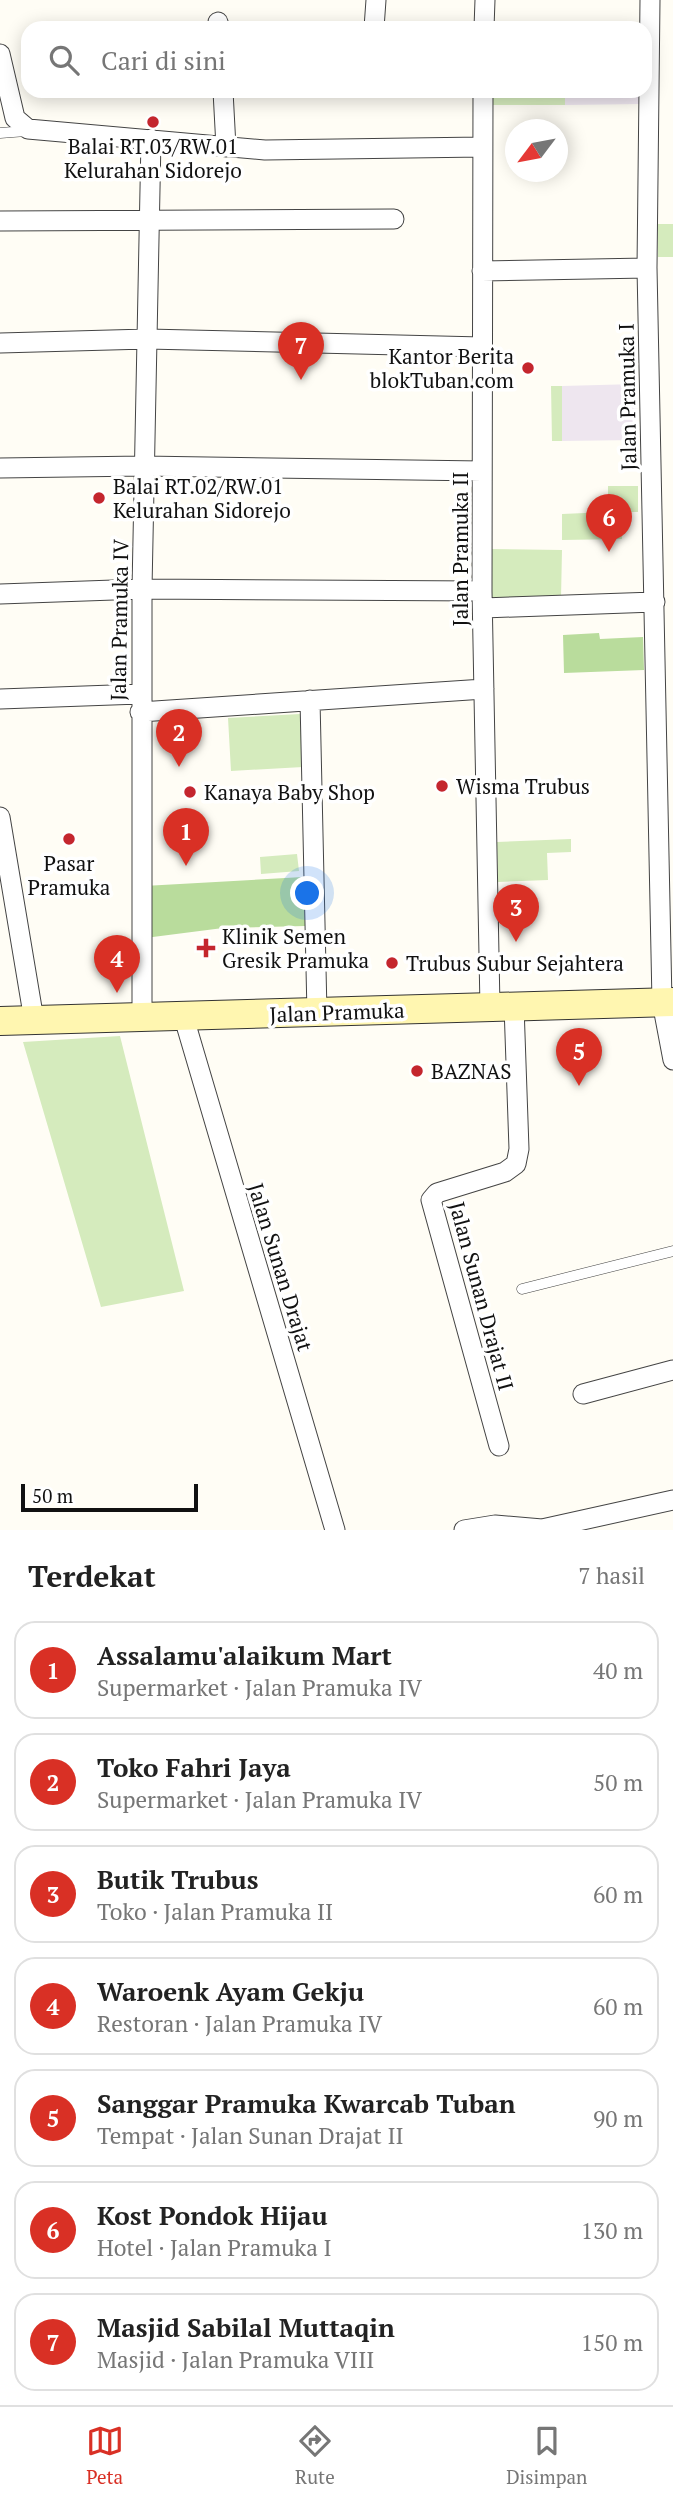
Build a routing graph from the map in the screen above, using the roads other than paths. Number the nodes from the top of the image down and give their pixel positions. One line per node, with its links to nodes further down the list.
1 (376, 0): 4 (street)
2 (485, 0): 5 (street)
3 (650, 0): 6 (street, Jalan Pramuka I)
4 (374, 21)
5 (484, 21)
6 (650, 21)
7 (0, 54): 11 (street)
8 (223, 98): 14 (street)
9 (483, 98): 15 (street, Jalan Pramuka II)
10 (649, 98): 19 (street, Jalan Pramuka I)
11 (30, 129): 12 (lane); 13 (street)
12 (0, 133)
13 (151, 139): 14 (street); 17 (street, Jalan Pramuka IV)
14 (226, 146): 15 (street)
15 (482, 146): 20 (street, Jalan Pramuka II)
16 (394, 219): 17 (street)
17 (150, 220): 18 (street); 21 (street, Jalan Pramuka IV)
18 (0, 221)
19 (647, 268): 20 (street); 30 (street, Jalan Pramuka I)
20 (482, 271): 23 (street, Jalan Pramuka II)
21 (147, 339): 22 (street); 23 (street); 24 (street, Jalan Pramuka IV)
22 (0, 343)
23 (482, 347): 26 (street, Jalan Pramuka II)
24 (143, 466): 25 (street); 26 (street); 27 (street, Jalan Pramuka IV)
25 (0, 468)
26 (482, 471): 29 (street, Jalan Pramuka II)
27 (142, 589): 28 (street); 29 (street); 34 (street, Jalan Pramuka IV)
28 (0, 594)
29 (483, 599): 30 (street); 31 (street, Jalan Pramuka II)
30 (655, 602): 37 (street, Jalan Pramuka I)
31 (484, 689): 33 (street); 38 (street, Jalan Pramuka II)
32 (0, 699): 34 (street)
33 (310, 700): 34 (street); 39 (street)
34 (140, 703): 40 (street, Jalan Pramuka IV)
35 (0, 817): 36 (street)
36 (6, 883): 42 (street)
37 (668, 1002): 38 (main road, Jalan Pramuka); 44 (street, Jalan Pramuka I)
38 (502, 1007): 39 (main road, Jalan Pramuka); 49 (street, Jalan Sunan Drajat II)
39 (317, 1013): 41 (main road, Jalan Pramuka)
40 (142, 1018): 41 (main road, Jalan Pramuka); 42 (main road, Jalan Pramuka)
41 (184, 1018): 51 (street, Jalan Sunan Drajat)
42 (34, 1020): 43 (main road, Jalan Pramuka)
43 (0, 1021)
44 (673, 1060)
45 (673, 1251): 46 (lane)
46 (522, 1289)
47 (673, 1370): 48 (street)
48 (583, 1394)
49 (499, 1446)
50 (673, 1500): 52 (street)
51 (335, 1530)
52 (464, 1530)

